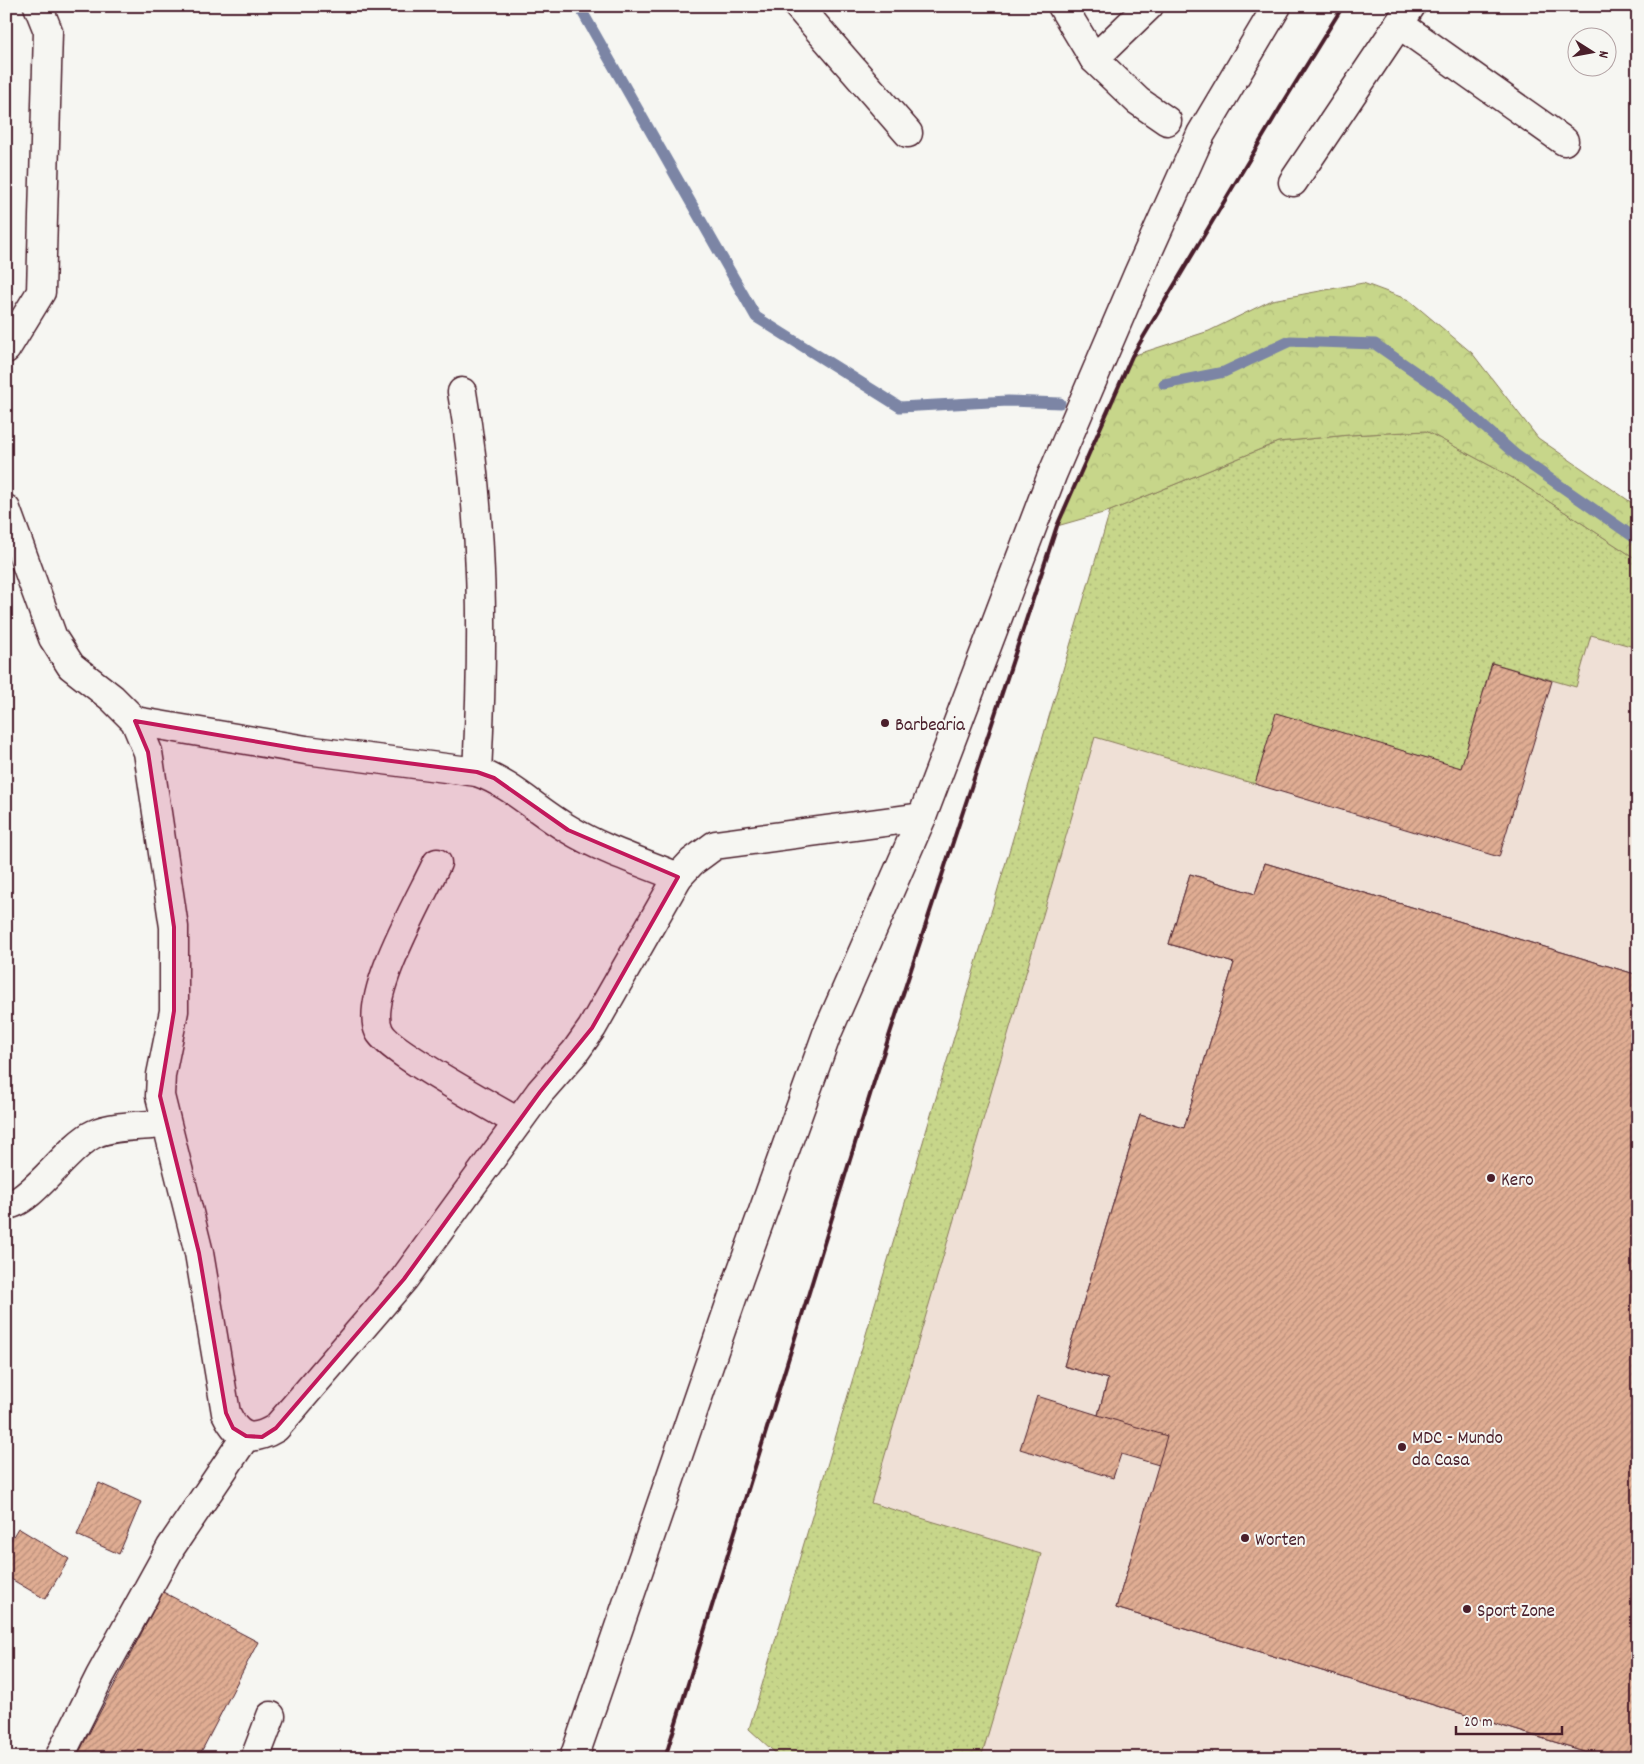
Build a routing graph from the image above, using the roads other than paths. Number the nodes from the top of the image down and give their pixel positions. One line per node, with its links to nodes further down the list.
1 (38, 6): 12 (street)
2 (798, 6): 9 (street)
3 (1062, 6): 7 (street)
4 (1149, 6): 7 (street)
5 (1277, 6): 17 (street)
6 (1405, 15): 10 (street); 11 (street)
7 (1094, 59): 8 (street)
8 (1166, 121)
9 (908, 132)
10 (1564, 141)
11 (1293, 182)
12 (6, 349)
13 (462, 392): 16 (street)
14 (6, 509): 15 (street)
15 (135, 721): 16 (street); 21 (street)
16 (476, 772): 19 (street)
17 (922, 817): 19 (street); 27 (street)
18 (437, 863): 20 (street)
19 (678, 877): 20 (street)
20 (518, 1122): 23 (street)
21 (166, 1124): 22 (street); 23 (street)
22 (6, 1205)
23 (246, 1436): 25 (street)
24 (271, 1716): 26 (street)
25 (58, 1758)
26 (255, 1758)
27 (574, 1758)

